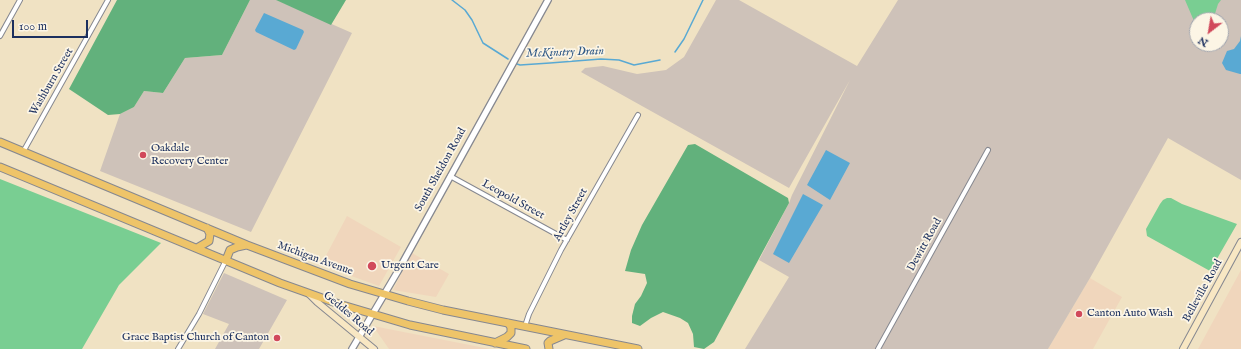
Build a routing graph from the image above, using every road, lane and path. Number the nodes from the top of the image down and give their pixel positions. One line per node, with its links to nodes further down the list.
1 (20, 0): 4 (street)
2 (108, 0): 8 (street, Washburn Street)
3 (548, 0): 10 (street, South Sheldon Road)
4 (0, 36)
5 (638, 115): 12 (street, Artley Street)
6 (0, 142): 8 (main road, Michigan Avenue)
7 (988, 150): 31 (street, Dewitt Road)
8 (23, 152): 11 (main road, Michigan Avenue)
9 (0, 167): 15 (main road)
10 (450, 176): 12 (street, Leopold Street); 18 (street, South Sheldon Road)
11 (207, 228): 14 (main road, Michigan Avenue); 15 (main road)
12 (567, 240): 21 (street, Artley Street)
13 (1241, 242): 32 (main road, Belleville Road)
14 (247, 245): 16 (main road); 18 (main road, Michigan Avenue)
15 (197, 248): 16 (main road)
16 (226, 260): 17 (main road); 25 (street)
17 (310, 294): 19 (main road); 23 (main road, Geddes Road)
18 (384, 294): 19 (street, South Sheldon Road); 20 (main road, Michigan Avenue)
19 (372, 315): 23 (street, South Sheldon Road); 24 (main road)
20 (508, 323): 21 (main road, Michigan Avenue); 24 (main road)
21 (525, 326): 22 (main road, Michigan Avenue)
22 (566, 334): 29 (main road); 30 (main road, Michigan Avenue)
23 (360, 336): 26 (street, South Sheldon Road); 27 (main road, Geddes Road)
24 (495, 343): 28 (main road)
25 (178, 349)
26 (352, 349)
27 (374, 349)
28 (526, 349)
29 (549, 349)
30 (638, 349)
31 (878, 349)
32 (1183, 349)

